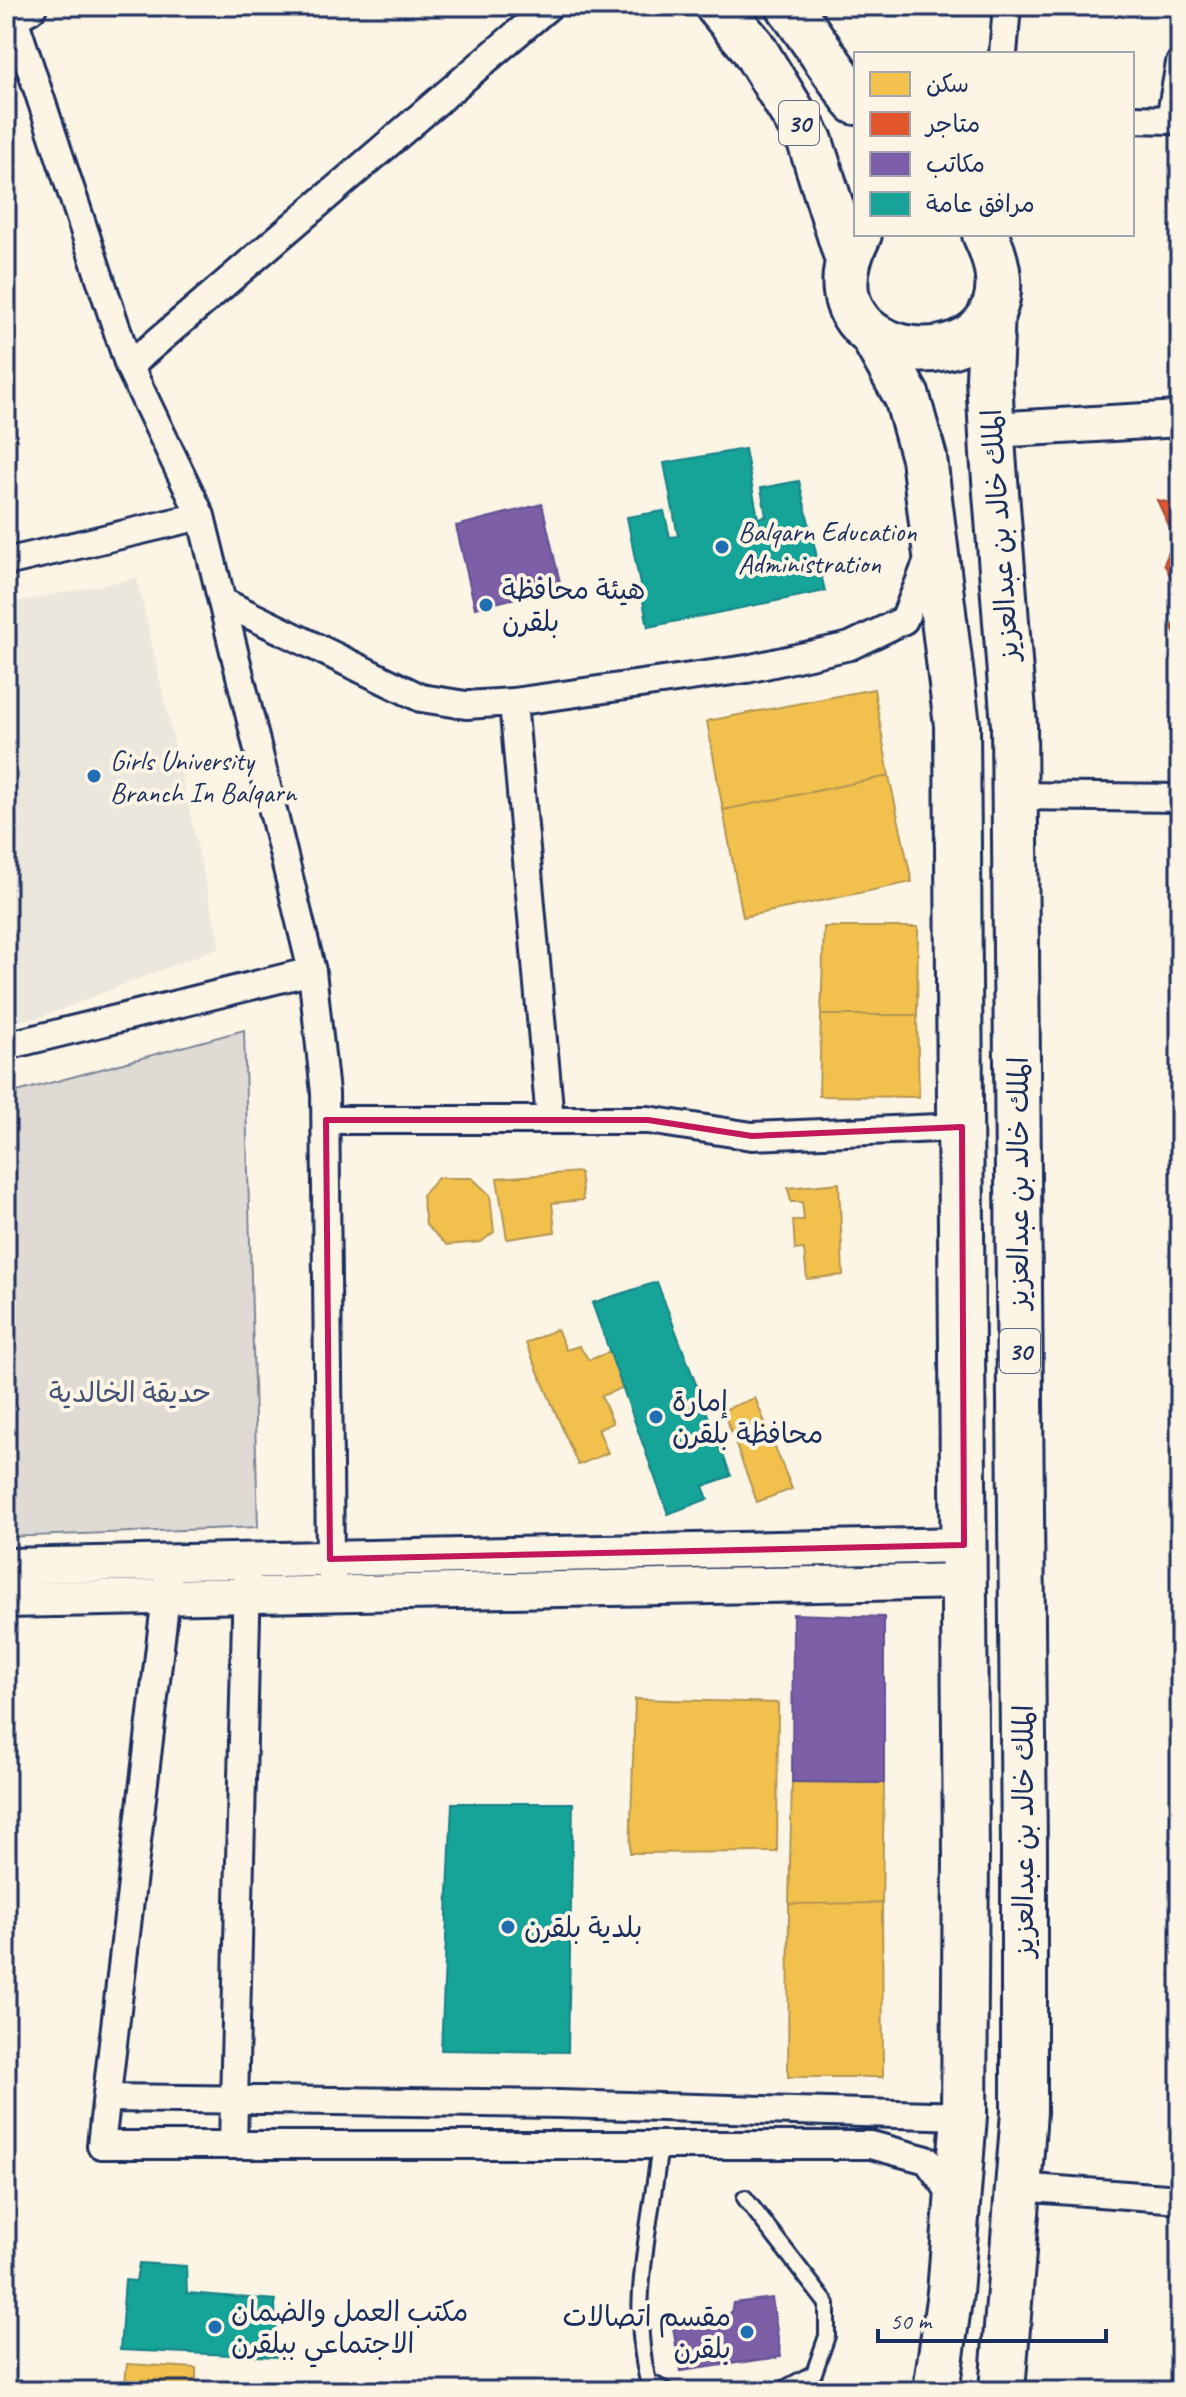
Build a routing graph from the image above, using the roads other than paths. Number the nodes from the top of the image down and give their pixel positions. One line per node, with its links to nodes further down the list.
1 (549, 6): 15 (street)
2 (718, 6): 12 (highway, 30)
3 (789, 6): 8 (highway, 30)
4 (1007, 6): 6 (street)
5 (15, 11): 15 (street)
6 (1003, 52)
7 (1180, 63): 9 (street)
8 (854, 99)
9 (1134, 119)
10 (986, 236): 13 (highway, الملك خالد بن عبدالعزيز)
11 (999, 236): 13 (street)
12 (853, 246): 14 (highway, الملك خالد بن عبدالعزيز)
13 (995, 297): 14 (highway); 17 (highway, الملك خالد بن عبدالعزيز / 30)
14 (872, 334): 19 (highway, الملك خالد بن عبدالعزيز / 30)
15 (129, 366): 18 (street)
16 (1180, 419): 17 (street)
17 (992, 430): 23 (highway, الملك خالد بن عبدالعزيز / 30)
18 (201, 516): 20 (street); 21 (street)
19 (936, 542): 22 (street); 29 (highway, الملك خالد بن عبدالعزيز / 30)
20 (6, 562)
21 (223, 602): 22 (street); 25 (street)
22 (513, 702): 28 (street)
23 (1015, 796): 24 (street); 42 (highway, الملك خالد بن عبدالعزيز / 30)
24 (1180, 798)
25 (312, 971): 26 (street); 27 (street)
26 (6, 1046)
27 (326, 1120): 28 (street); 30 (street)
28 (550, 1120): 29 (street)
29 (962, 1127): 31 (highway, الملك خالد بن عبدالعزيز / 30)
30 (330, 1559): 31 (street); 33 (street); 35 (street)
31 (965, 1563): 35 (street); 39 (highway, الملك خالد بن عبدالعزيز / 30)
32 (6, 1566): 34 (street)
33 (247, 1578): 34 (street); 35 (street); 38 (street)
34 (168, 1579): 36 (street); 37 (street)
35 (334, 1593)
36 (6, 1600)
37 (107, 2098): 38 (street); 41 (street)
38 (234, 2099): 39 (street); 41 (street)
39 (964, 2116): 45 (highway, الملك خالد بن عبدالعزيز / 30)
40 (660, 2143): 41 (street); 45 (street); 46 (lane)
41 (233, 2144)
42 (1018, 2187): 44 (street); 49 (highway, الملك خالد بن عبدالعزيز / 30)
43 (745, 2198): 47 (lane)
44 (1180, 2199)
45 (957, 2201): 48 (highway, الملك خالد بن عبدالعزيز / 30)
46 (666, 2391)
47 (780, 2391)
48 (936, 2391)
49 (1002, 2391)

